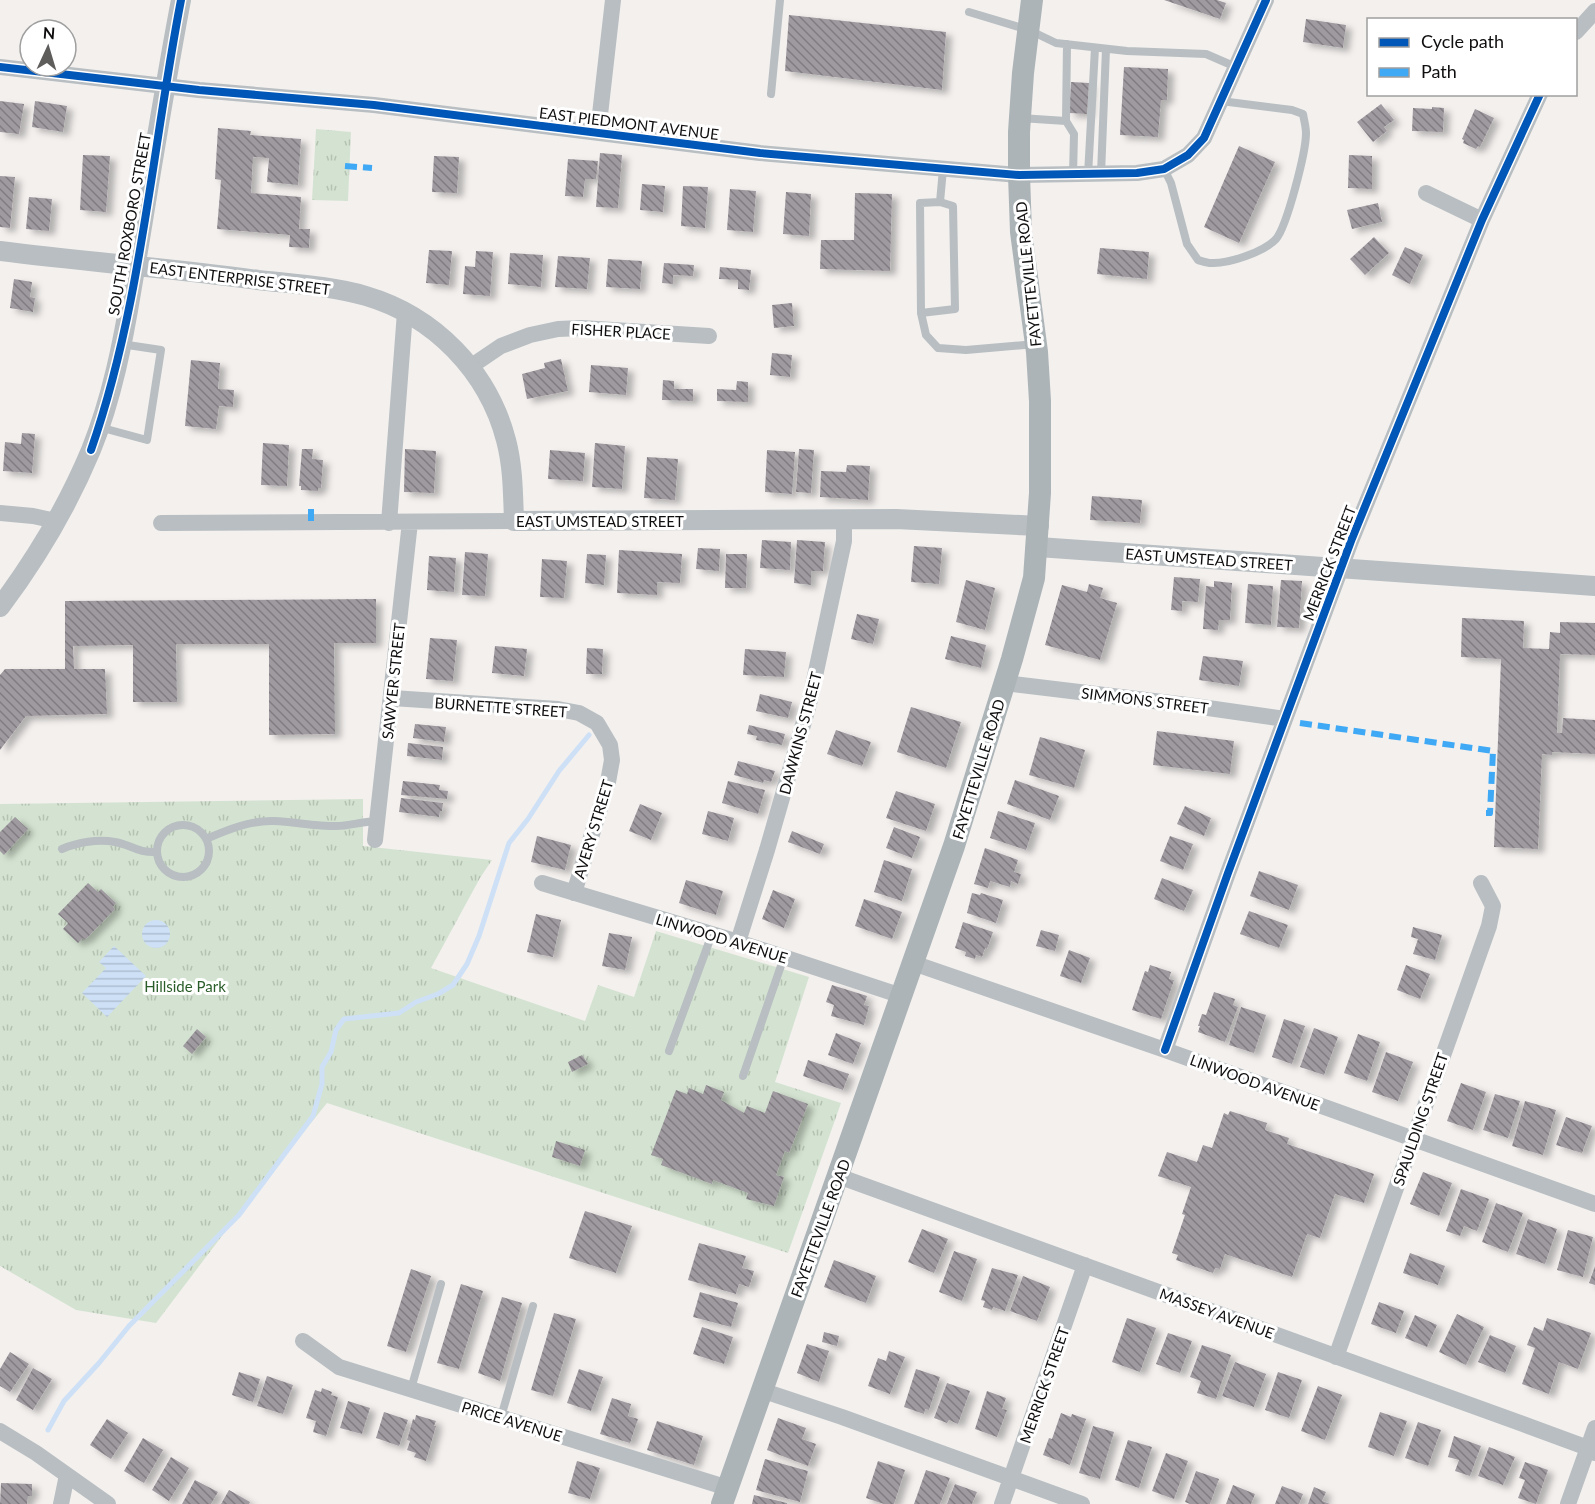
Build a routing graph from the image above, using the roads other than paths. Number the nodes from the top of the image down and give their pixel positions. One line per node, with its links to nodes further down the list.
1 (181, 0): 15 (street, SOUTH ROXBORO STREET)
2 (613, 0): 21 (street)
3 (780, 0): 16 (lane)
4 (1032, 0): 8 (main road, FAYETTEVILLE ROAD)
5 (1261, 2): 14 (street, EAST PIEDMONT AVENUE)
6 (1595, 11): 9 (street)
7 (969, 12): 8 (lane)
8 (1029, 30): 10 (lane); 19 (main road, FAYETTEVILLE ROAD)
9 (1577, 30)
10 (1067, 44): 11 (lane); 20 (lane)
11 (1095, 48): 12 (lane); 23 (lane)
12 (1106, 49): 14 (lane); 27 (lane)
13 (0, 67): 15 (street, EAST PIEDMONT AVENUE)
14 (1236, 67): 18 (street, EAST PIEDMONT AVENUE)
15 (167, 86): 21 (street, EAST PIEDMONT AVENUE); 32 (street, SOUTH ROXBORO STREET)
16 (771, 94)
17 (1539, 96): 30 (street, MERRICK STREET)
18 (1221, 101): 25 (street, EAST PIEDMONT AVENUE); 25 (lane)
19 (1020, 118): 20 (lane); 26 (main road, FAYETTEVILLE ROAD)
20 (1065, 121): 22 (lane)
21 (598, 132): 24 (street, EAST PIEDMONT AVENUE)
22 (1074, 134): 23 (lane); 27 (lane)
23 (1090, 136): 27 (lane)
24 (943, 169): 26 (street, EAST PIEDMONT AVENUE); 29 (lane)
25 (1164, 169): 27 (street, EAST PIEDMONT AVENUE)
26 (1019, 175): 27 (street, EAST PIEDMONT AVENUE); 37 (main road, FAYETTEVILLE ROAD)
27 (1087, 175)
28 (1426, 193): 30 (street)
29 (940, 202): 34 (lane); 34 (lane)
30 (1482, 220): 48 (street, MERRICK STREET)
31 (0, 252): 32 (street, EAST ENTERPRISE STREET)
32 (136, 266): 33 (street, EAST ENTERPRISE STREET); 36 (street, SOUTH ROXBORO STREET)
33 (405, 312): 38 (street, EAST ENTERPRISE STREET); 46 (street)
34 (921, 313): 37 (lane)
35 (709, 336): 38 (street, FISHER PLACE)
36 (121, 344): 39 (street, SOUTH ROXBORO STREET); 39 (lane)
37 (1036, 344): 47 (main road, FAYETTEVILLE ROAD)
38 (470, 367): 43 (street, EAST ENTERPRISE STREET)
39 (99, 427): 42 (street, SOUTH ROXBORO STREET)
40 (0, 513): 42 (street)
41 (844, 519): 43 (street, EAST UMSTEAD STREET); 47 (street, EAST UMSTEAD STREET); 64 (street, DAWKINS STREET)
42 (56, 521): 50 (street, SOUTH ROXBORO STREET)
43 (514, 521): 44 (street, EAST UMSTEAD STREET)
44 (410, 522): 46 (street, EAST UMSTEAD STREET); 52 (street, SAWYER STREET)
45 (161, 523): 46 (street, EAST UMSTEAD STREET)
46 (389, 523)
47 (1038, 536): 48 (street, EAST UMSTEAD STREET); 51 (main road, FAYETTEVILLE ROAD)
48 (1341, 568): 49 (street, EAST UMSTEAD STREET); 53 (street, MERRICK STREET)
49 (1595, 586)
50 (0, 607)
51 (1005, 682): 53 (street, SIMMONS STREET); 66 (main road, FAYETTEVILLE ROAD)
52 (392, 698): 54 (street, BURNETTE STREET); 55 (street, SAWYER STREET)
53 (1285, 719): 68 (street, MERRICK STREET)
54 (603, 730): 62 (street, AVERY STREET)
55 (378, 821): 56 (lane); 57 (street, SAWYER STREET)
56 (206, 839): 59 (lane); 59 (lane)
57 (375, 840)
58 (62, 849): 59 (lane)
59 (157, 852)
60 (542, 883): 62 (street, LINWOOD AVENUE)
61 (1481, 883): 71 (street, SPAULDING STREET)
62 (574, 893): 63 (street, LINWOOD AVENUE)
63 (712, 934): 64 (street, LINWOOD AVENUE); 69 (lane)
64 (738, 942): 65 (street, LINWOOD AVENUE)
65 (784, 957): 67 (street, LINWOOD AVENUE); 70 (lane)
66 (913, 963): 67 (main road, FAYETTEVILLE ROAD); 68 (street, LINWOOD AVENUE)
67 (902, 996): 72 (main road, FAYETTEVILLE ROAD)
68 (1165, 1050): 71 (street, LINWOOD AVENUE)
69 (669, 1051)
70 (742, 1076)
71 (1413, 1139): 73 (street, LINWOOD AVENUE); 78 (street, SPAULDING STREET)
72 (838, 1176): 74 (street, MASSEY AVENUE); 80 (main road, FAYETTEVILLE ROAD)
73 (1595, 1204)
74 (1085, 1265): 78 (street, MASSEY AVENUE); 86 (street, MERRICK STREET)
75 (441, 1284): 79 (lane)
76 (533, 1306): 81 (lane)
77 (303, 1341): 79 (street, PRICE AVENUE)
78 (1336, 1357): 84 (street, MASSEY AVENUE)
79 (411, 1389): 81 (street, PRICE AVENUE)
80 (761, 1390): 86 (street); 87 (main road, FAYETTEVILLE ROAD)
81 (501, 1417): 87 (street, PRICE AVENUE)
82 (1595, 1428): 84 (street)
83 (0, 1431): 85 (street)
84 (1591, 1450): 92 (street)
85 (67, 1475): 88 (street); 89 (street)
86 (1012, 1479): 90 (street, MERRICK STREET); 91 (street)
87 (725, 1496)
88 (61, 1504)
89 (108, 1504)
90 (1002, 1504)
91 (1082, 1504)
92 (1568, 1504)

